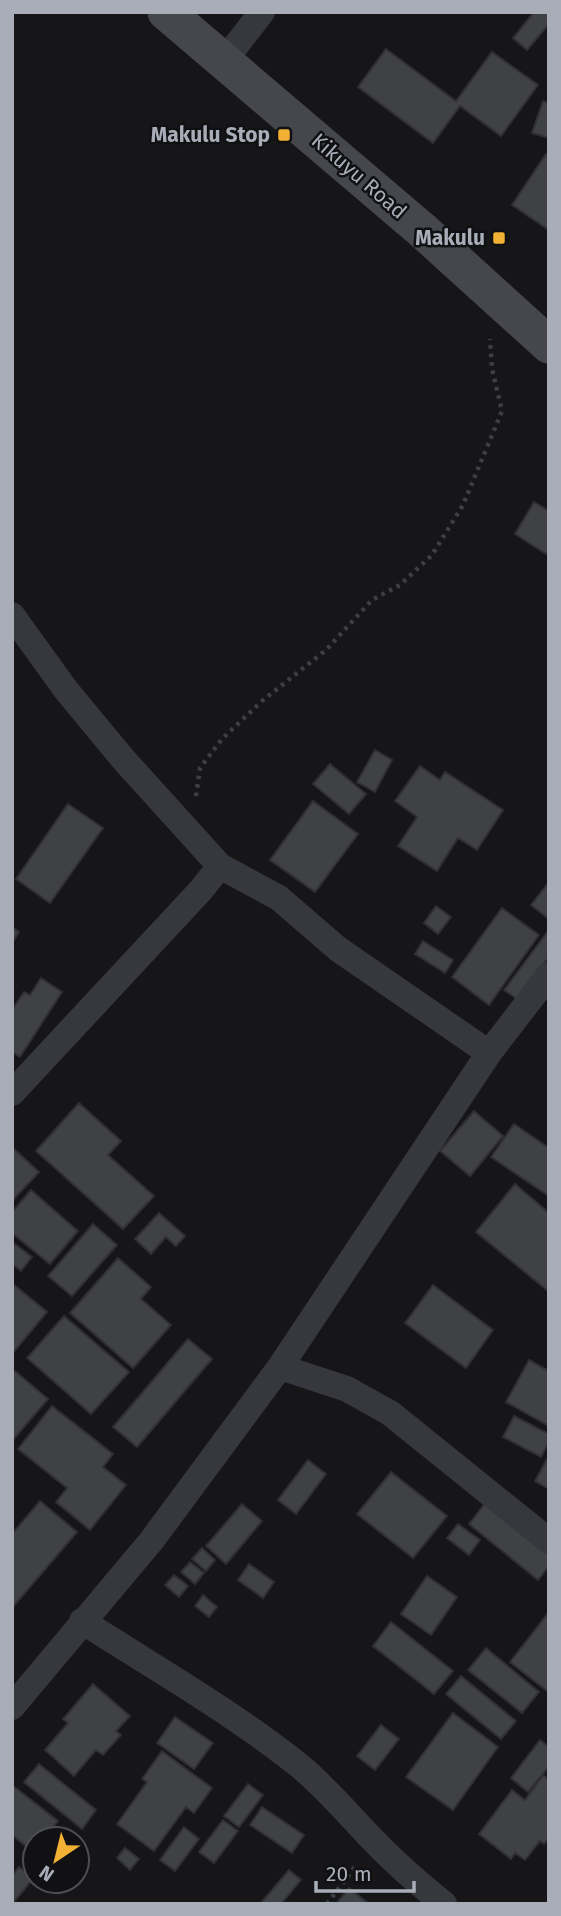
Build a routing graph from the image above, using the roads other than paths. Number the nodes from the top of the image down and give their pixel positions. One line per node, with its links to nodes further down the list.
1 (166, 12): 3 (main road, Kikuyu Road)
2 (262, 12): 3 (street)
3 (224, 61): 4 (main road, Kikuyu Road)
4 (549, 345)
5 (12, 615): 6 (street)
6 (220, 866): 8 (street); 9 (street)
7 (549, 975): 8 (street)
8 (489, 1054): 10 (street)
9 (12, 1093)
10 (280, 1367): 11 (street); 12 (street)
11 (549, 1541)
12 (82, 1621): 13 (street); 14 (street)
13 (12, 1707)
14 (444, 1904)

